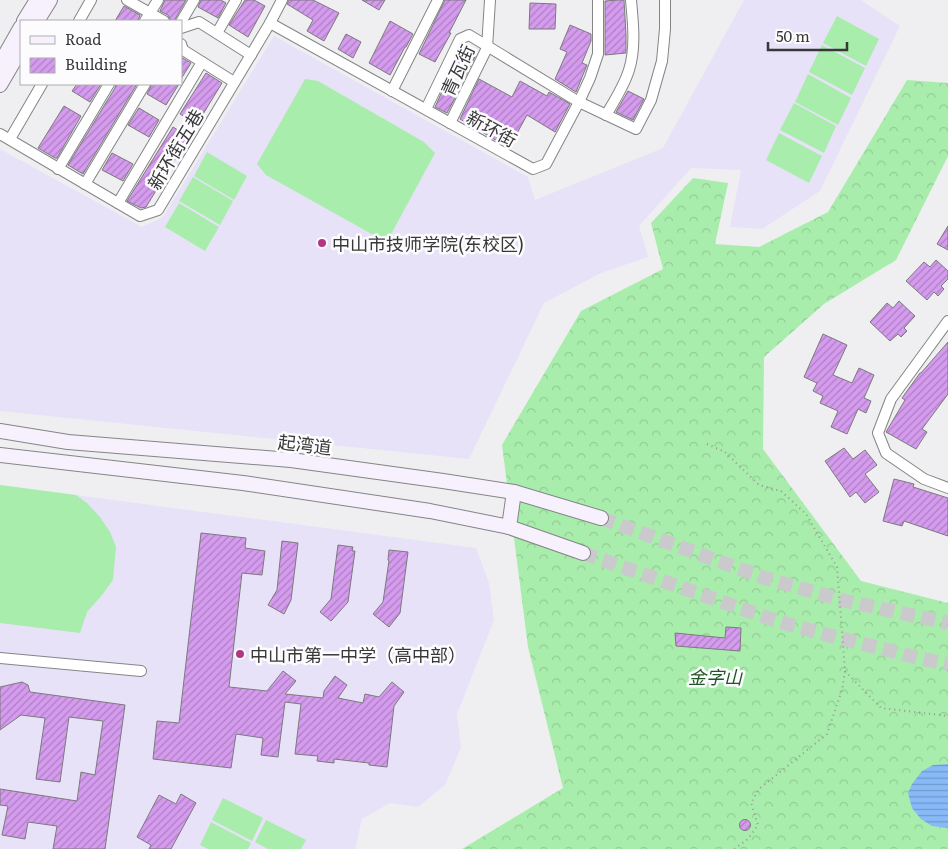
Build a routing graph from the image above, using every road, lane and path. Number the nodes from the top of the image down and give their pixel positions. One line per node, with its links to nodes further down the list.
1 (37, 0): 15 (main road)
2 (50, 0): 16 (main road)
3 (91, 0): 17 (street)
4 (127, 0): 14 (street)
5 (158, 0): 14 (street)
6 (194, 0): 18 (street)
7 (236, 0): 22 (street)
8 (282, 0): 19 (street, 新环街五巷)
9 (438, 0): 34 (street)
10 (490, 0): 23 (street, 青瓦街)
11 (598, 0): 35 (street, 新环街)
12 (631, 0): 37 (street)
13 (664, 0): 37 (street)
14 (148, 17)
15 (25, 20)
16 (38, 20)
17 (80, 20)
18 (182, 20)
19 (270, 23): 26 (street, 新环街五巷); 34 (street, 新环街)
20 (182, 28): 22 (street)
21 (20, 29): 28 (main road)
22 (217, 33): 26 (street)
23 (487, 46): 35 (street); 36 (street); 38 (street, 青瓦街)
24 (182, 47): 27 (street)
25 (20, 50): 30 (main road)
26 (251, 55): 29 (street, 新环街五巷)
27 (202, 62): 29 (street); 43 (street)
28 (0, 64)
29 (234, 82): 43 (street, 新环街五巷)
30 (0, 85)
31 (41, 85): 40 (street)
32 (107, 85): 41 (street)
33 (143, 85): 42 (street)
34 (392, 90): 36 (street, 新环街)
35 (579, 102): 37 (street); 38 (street, 新环街)
36 (426, 110): 38 (street, 新环街)
37 (606, 115)
38 (450, 123)
39 (0, 134): 40 (street, 新环街五巷)
40 (10, 139): 41 (street, 新环街五巷)
41 (58, 169): 42 (street, 新环街五巷)
42 (85, 184): 43 (street, 新环街五巷)
43 (118, 203)
44 (948, 321): 48 (street)
45 (0, 431): 49 (main road, 起湾道)
46 (706, 444): 55 (path)
47 (0, 455): 51 (main road)
48 (948, 488)
49 (514, 492): 50 (main road, 起湾道); 51 (main road)
50 (601, 518)
51 (509, 527): 52 (main road)
52 (583, 553)
53 (0, 658): 54 (street)
54 (141, 671)
55 (845, 671): 56 (path); 57 (path)
56 (948, 716)
57 (734, 849)

